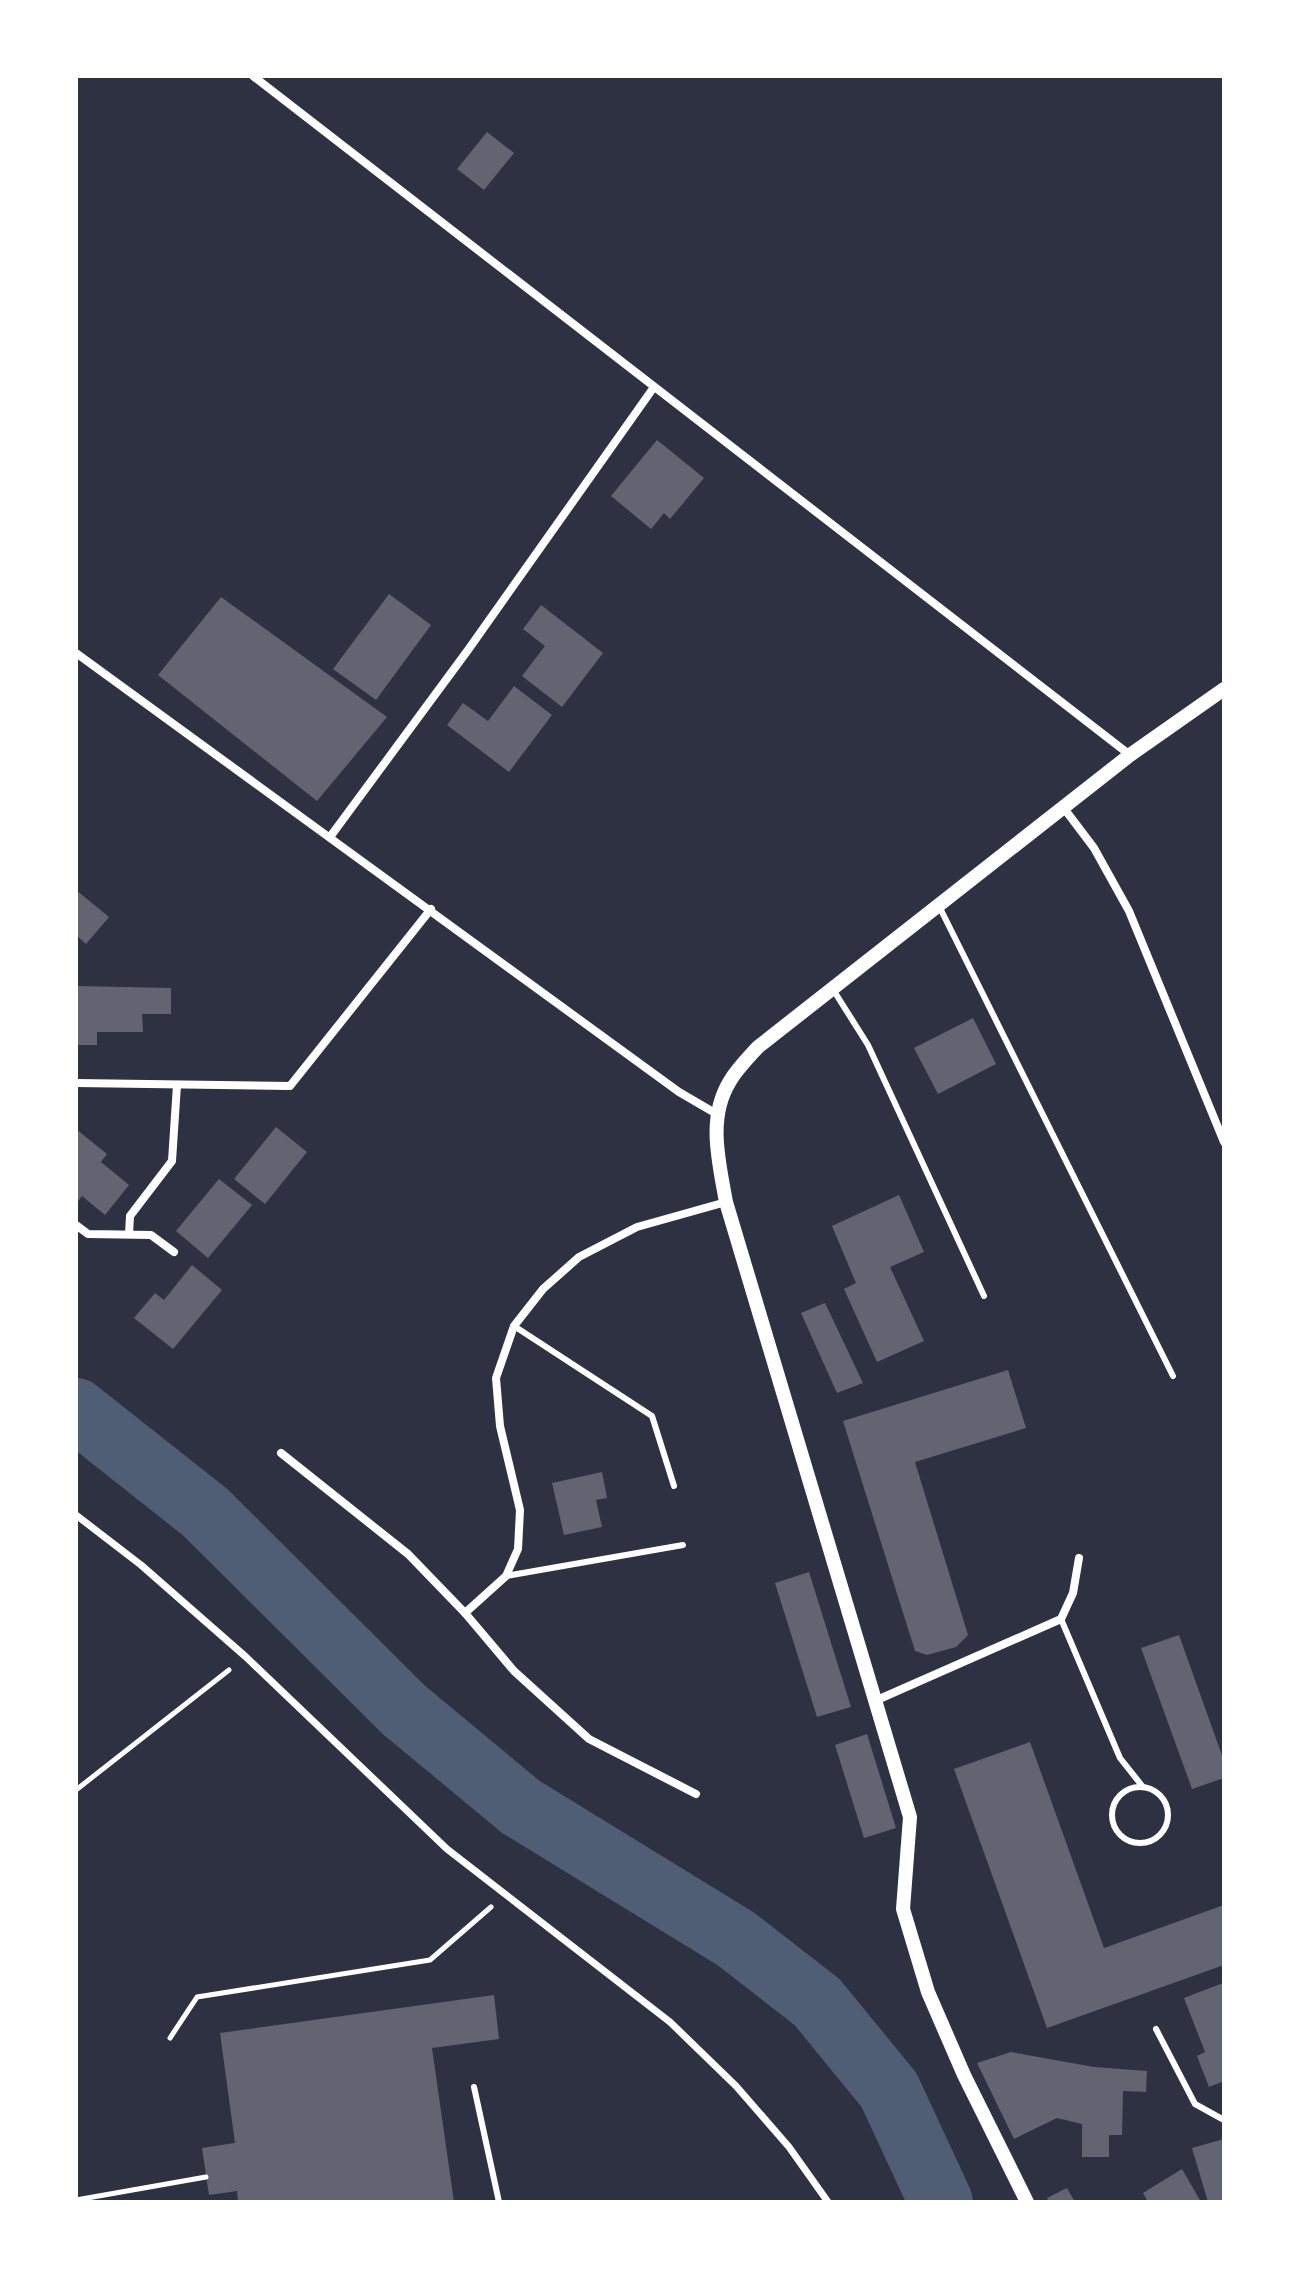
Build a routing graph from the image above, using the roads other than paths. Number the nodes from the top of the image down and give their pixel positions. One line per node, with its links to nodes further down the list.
1 (253, 76): 2 (street)
2 (654, 387): 5 (street); 7 (street)
3 (76, 653): 7 (street)
4 (1224, 689): 5 (street)
5 (1130, 755): 6 (street)
6 (1063, 807): 8 (street); 14 (street)
7 (330, 837): 9 (street)
8 (938, 904): 10 (street); 21 (lane)
9 (431, 909): 12 (street); 13 (street)
10 (831, 987): 13 (street); 19 (lane)
11 (76, 1083): 12 (street)
12 (177, 1085): 17 (street)
13 (715, 1113): 15 (street)
14 (1224, 1142)
15 (726, 1202): 20 (street); 30 (street)
16 (76, 1225): 17 (street)
17 (129, 1234): 18 (street)
18 (174, 1252)
19 (984, 1296)
20 (514, 1326): 23 (lane); 27 (street)
21 (1173, 1376)
22 (281, 1453): 28 (street)
23 (674, 1486)
24 (76, 1515): 37 (street)
25 (683, 1545): 27 (lane)
26 (1079, 1558): 29 (street)
27 (506, 1576): 28 (street)
28 (465, 1613): 32 (street)
29 (1061, 1619): 30 (street); 31 (lane)
30 (877, 1700): 38 (street)
31 (1143, 1787): 31 (lane)
32 (696, 1794)
33 (1156, 2029): 35 (lane)
34 (474, 2087): 36 (lane)
35 (1224, 2120)
36 (499, 2202)
37 (828, 2202)
38 (1027, 2202)

